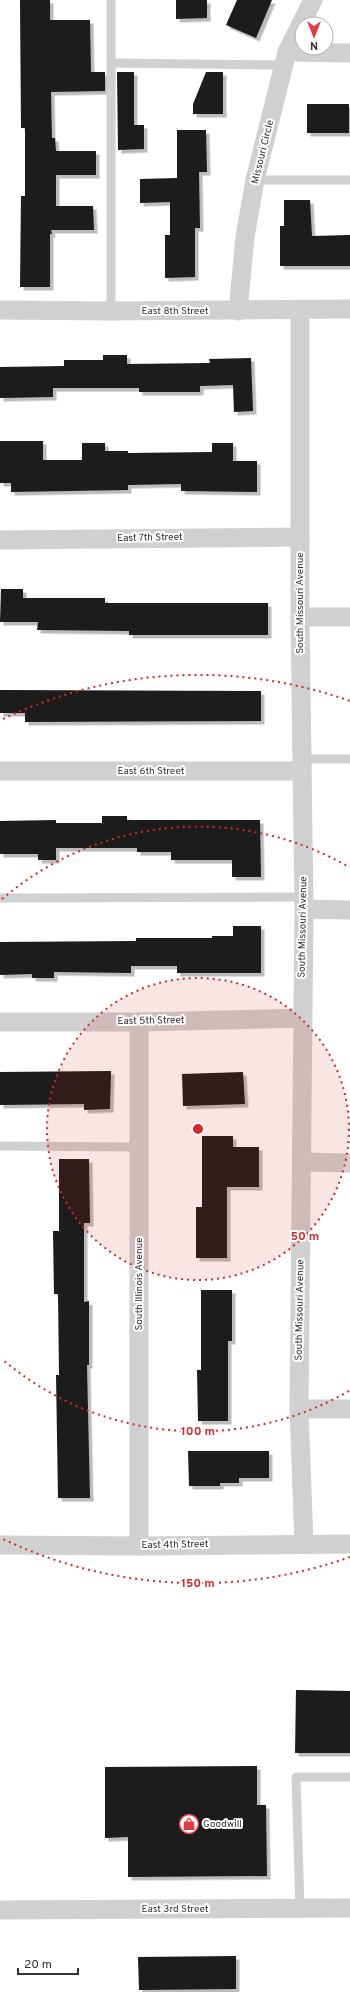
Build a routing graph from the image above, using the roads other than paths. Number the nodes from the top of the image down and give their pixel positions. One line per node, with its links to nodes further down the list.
1 (110, 0): 5 (lane)
2 (313, 0): 4 (street, Missouri Circle)
3 (350, 52): 4 (street)
4 (286, 59): 5 (lane); 6 (street, Missouri Circle)
5 (112, 63): 11 (lane)
6 (255, 180): 7 (lane); 12 (street, Missouri Circle)
7 (350, 180)
8 (300, 309): 9 (street, East 8th Street); 12 (street, East 8th Street); 13 (street, South Missouri Avenue)
9 (350, 309)
10 (0, 310): 11 (street, East 8th Street)
11 (111, 311): 12 (street, East 8th Street)
12 (238, 311)
13 (300, 537): 14 (street, East 7th Street); 15 (street, South Missouri Avenue)
14 (0, 540)
15 (300, 617): 16 (street); 18 (street, South Missouri Avenue)
16 (350, 617)
17 (350, 759): 18 (lane)
18 (302, 765): 19 (street, East 6th Street); 21 (street, South Missouri Avenue)
19 (0, 771)
20 (0, 898): 21 (lane)
21 (304, 903): 22 (street); 23 (street, South Missouri Avenue)
22 (350, 910)
23 (302, 1018): 25 (street, East 5th Street); 28 (street, South Missouri Avenue)
24 (0, 1022): 25 (street, East 5th Street)
25 (139, 1022): 27 (street, South Illinois Avenue)
26 (0, 1146): 27 (lane)
27 (138, 1147): 35 (street, South Illinois Avenue)
28 (303, 1162): 29 (street); 30 (street, South Missouri Avenue)
29 (350, 1163)
30 (299, 1409): 31 (street); 32 (street, South Missouri Avenue)
31 (350, 1409)
32 (304, 1544): 33 (street, East 4th Street); 35 (street, East 4th Street)
33 (350, 1544)
34 (0, 1545): 35 (street, East 4th Street)
35 (139, 1546)
36 (350, 1777): 37 (lane)
37 (300, 1908): 38 (street, East 3rd Street); 39 (street, East 3rd Street)
38 (350, 1908)
39 (0, 1910)

